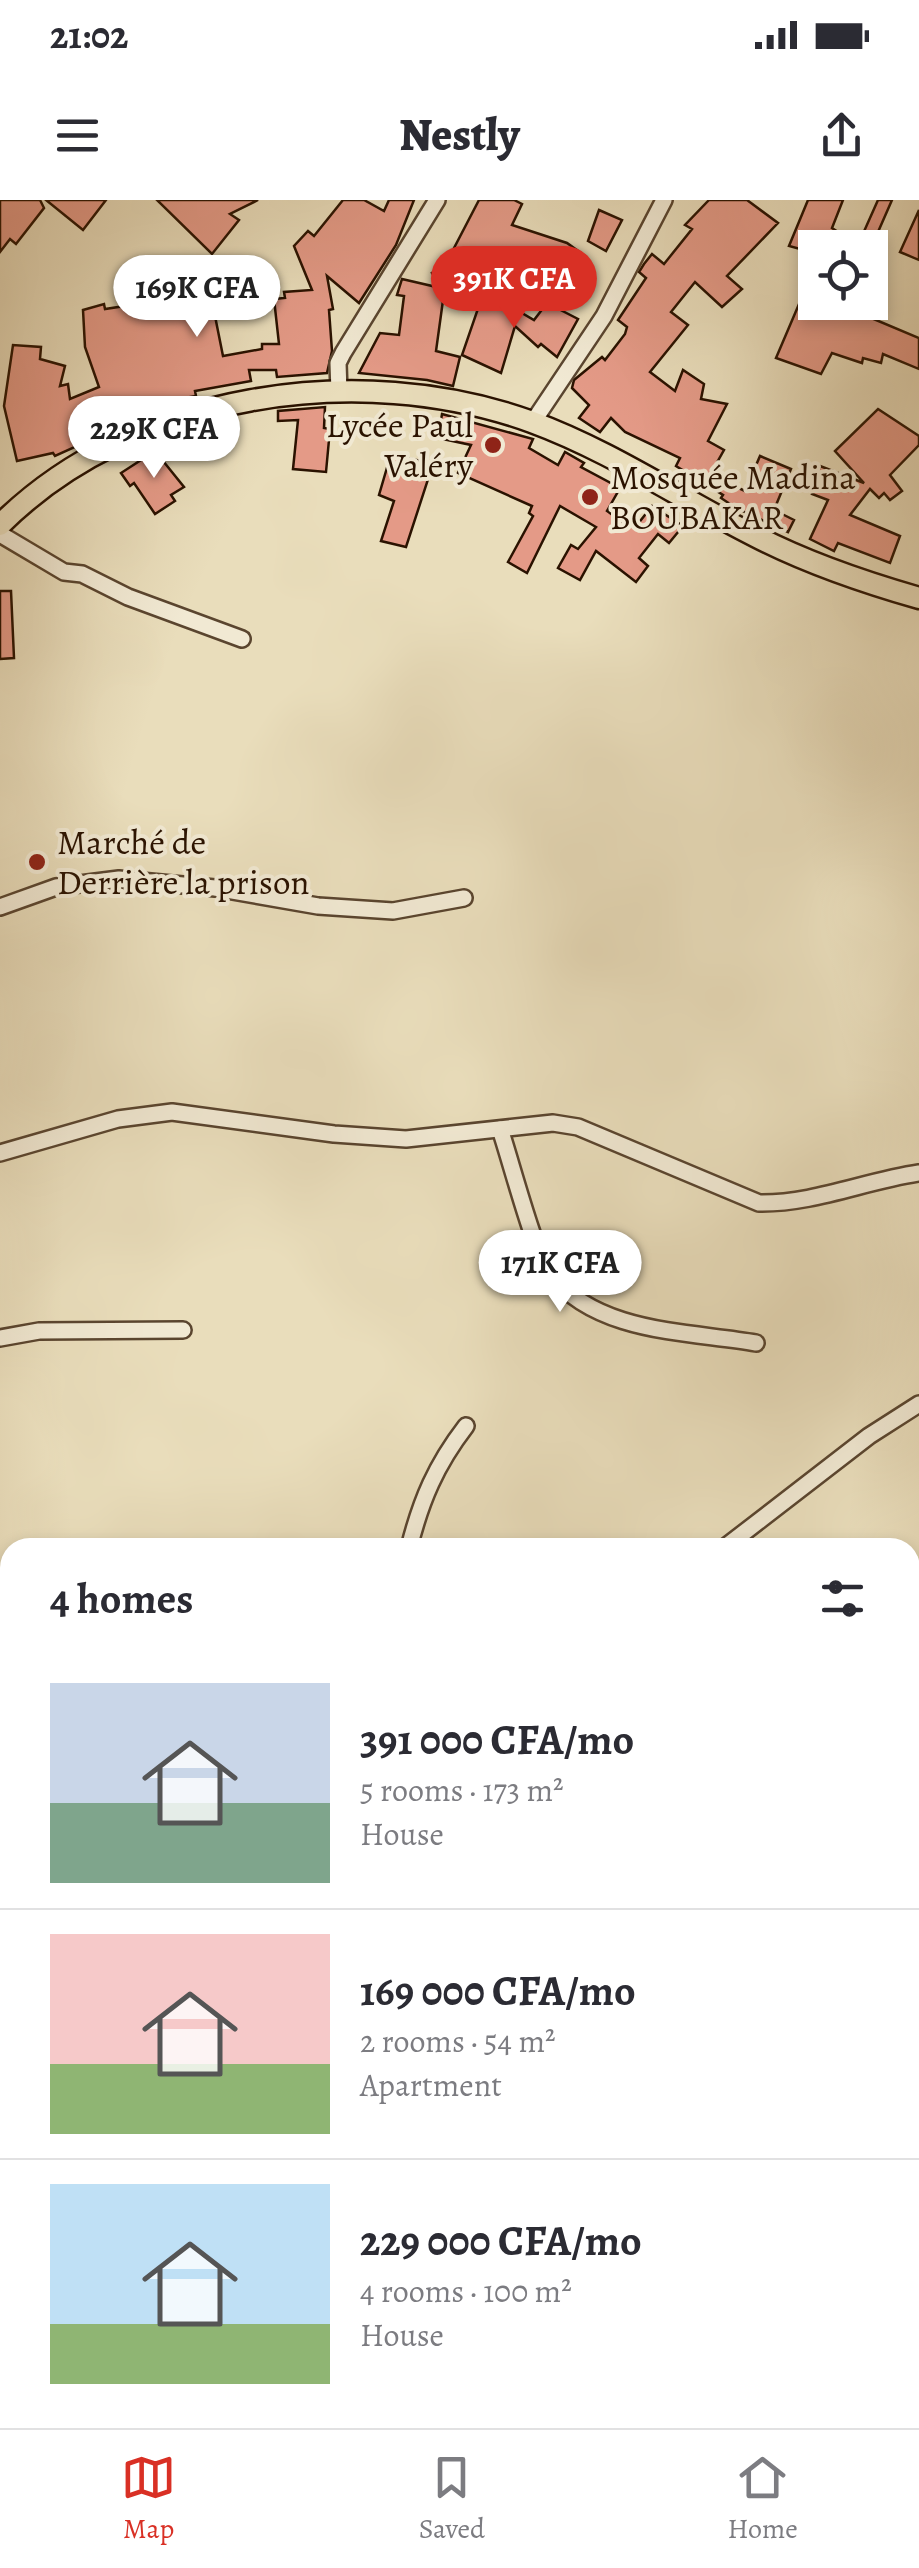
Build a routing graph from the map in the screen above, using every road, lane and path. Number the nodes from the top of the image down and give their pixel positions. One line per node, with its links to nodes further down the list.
1 (437, 200): 3 (street)
2 (664, 200): 4 (street)
3 (339, 392): 4 (main road); 5 (main road)
4 (533, 422): 7 (main road)
5 (0, 525)
6 (0, 534): 8 (street)
7 (919, 598)
8 (242, 640)
9 (464, 898): 10 (street)
10 (0, 906)
11 (500, 1129): 12 (street); 13 (street); 16 (street)
12 (0, 1153)
13 (919, 1174)
14 (183, 1330): 15 (street)
15 (0, 1338)
16 (756, 1344)
17 (919, 1404): 20 (street)
18 (466, 1426): 19 (street)
19 (412, 1538)
20 (737, 1538)

